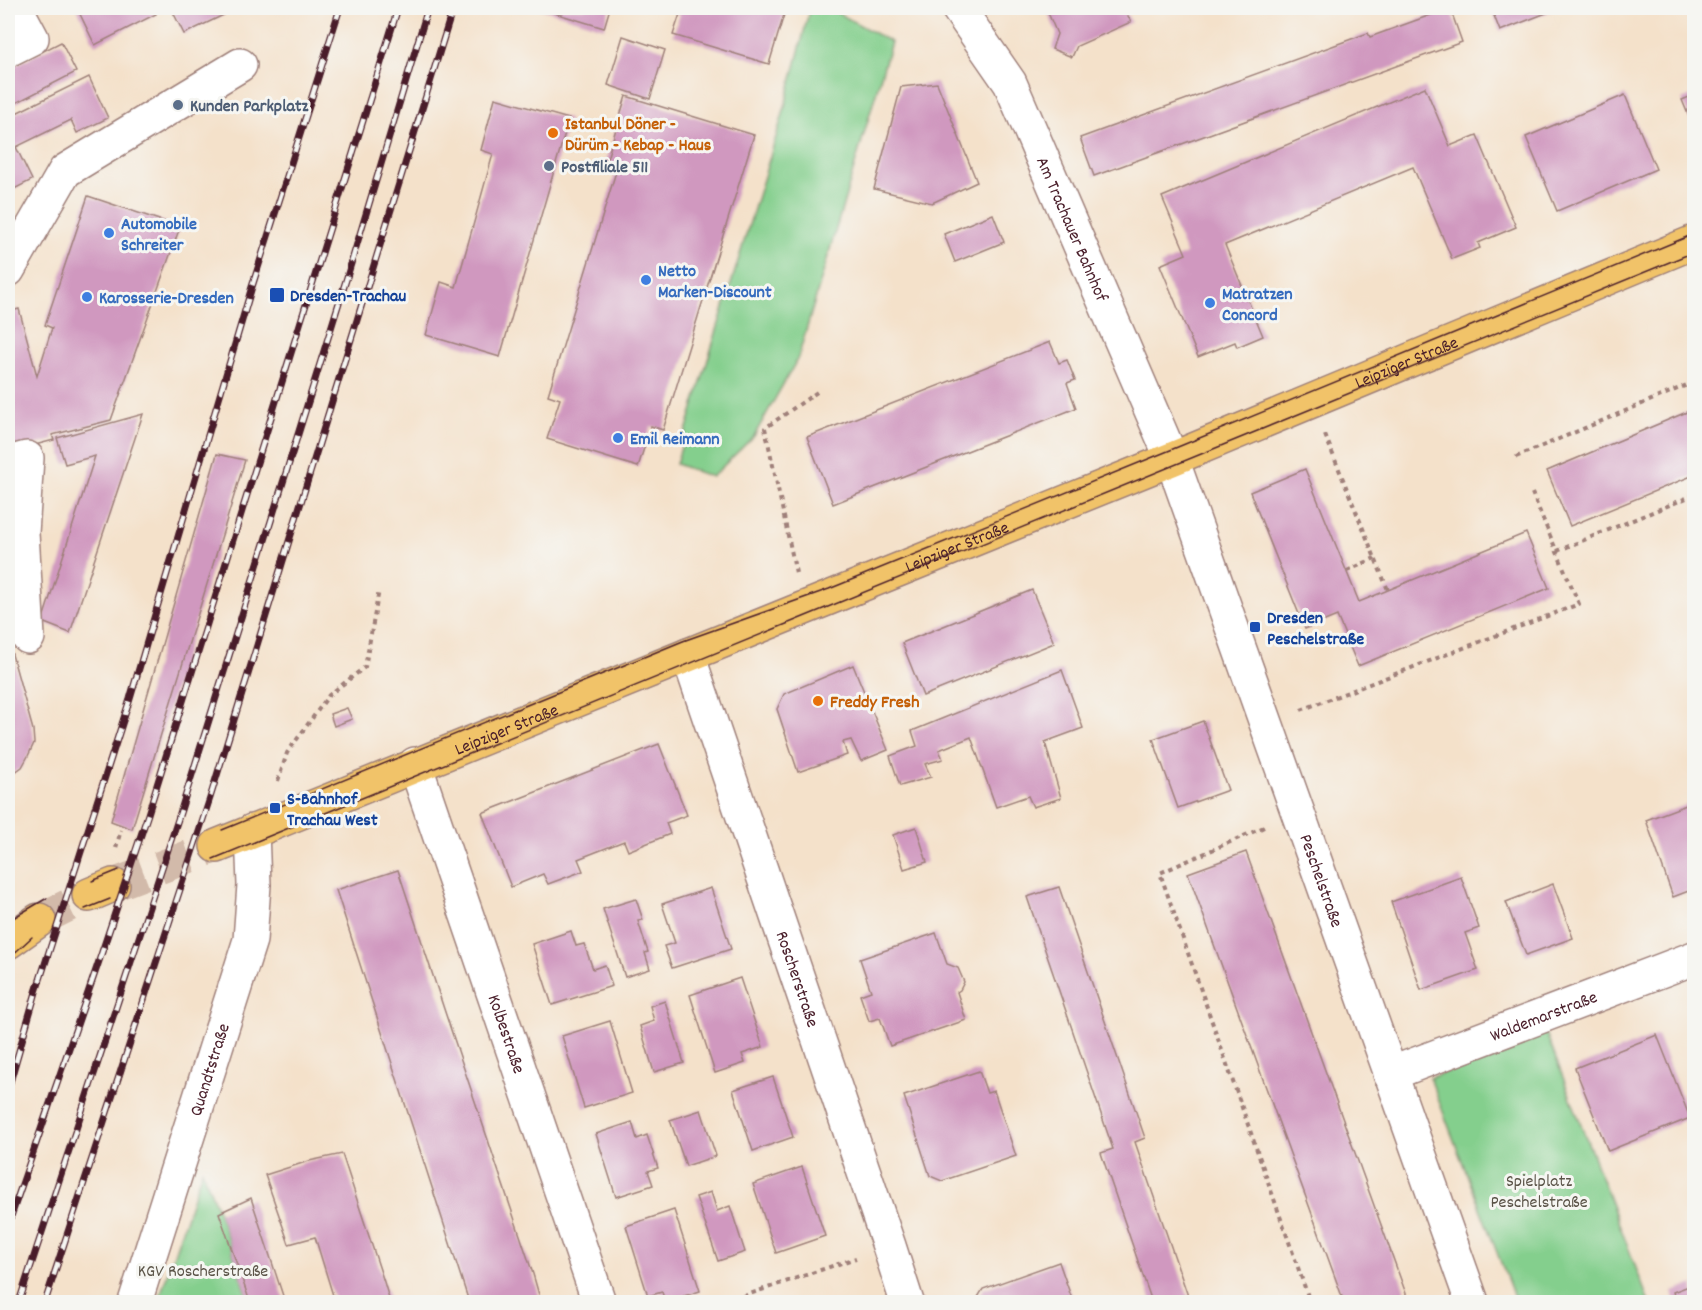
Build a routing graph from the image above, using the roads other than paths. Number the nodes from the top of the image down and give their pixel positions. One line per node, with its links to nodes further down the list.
1 (16, 8): 3 (street)
2 (958, 8): 7 (street, Am Trachauer Bahnhof)
3 (8, 50)
4 (240, 65): 6 (street)
5 (1695, 242): 7 (main road, Leipziger Straße)
6 (8, 270)
7 (1172, 459): 10 (main road, Leipziger Straße); 17 (street, Peschelstraße)
8 (8, 463): 9 (street)
9 (28, 637)
10 (688, 655): 11 (main road, Leipziger Straße); 20 (street, Roscherstraße)
11 (415, 764): 12 (main road, Leipziger Straße); 19 (street, Kolbestraße)
12 (252, 831): 13 (main road, Leipziger Straße); 18 (street, Quandtstraße)
13 (217, 846)
14 (39, 920): 15 (main road)
15 (8, 942)
16 (1695, 958): 17 (street, Waldemarstraße)
17 (1390, 1074): 21 (street, Peschelstraße)
18 (135, 1302)
19 (599, 1302)
20 (907, 1302)
21 (1472, 1302)

